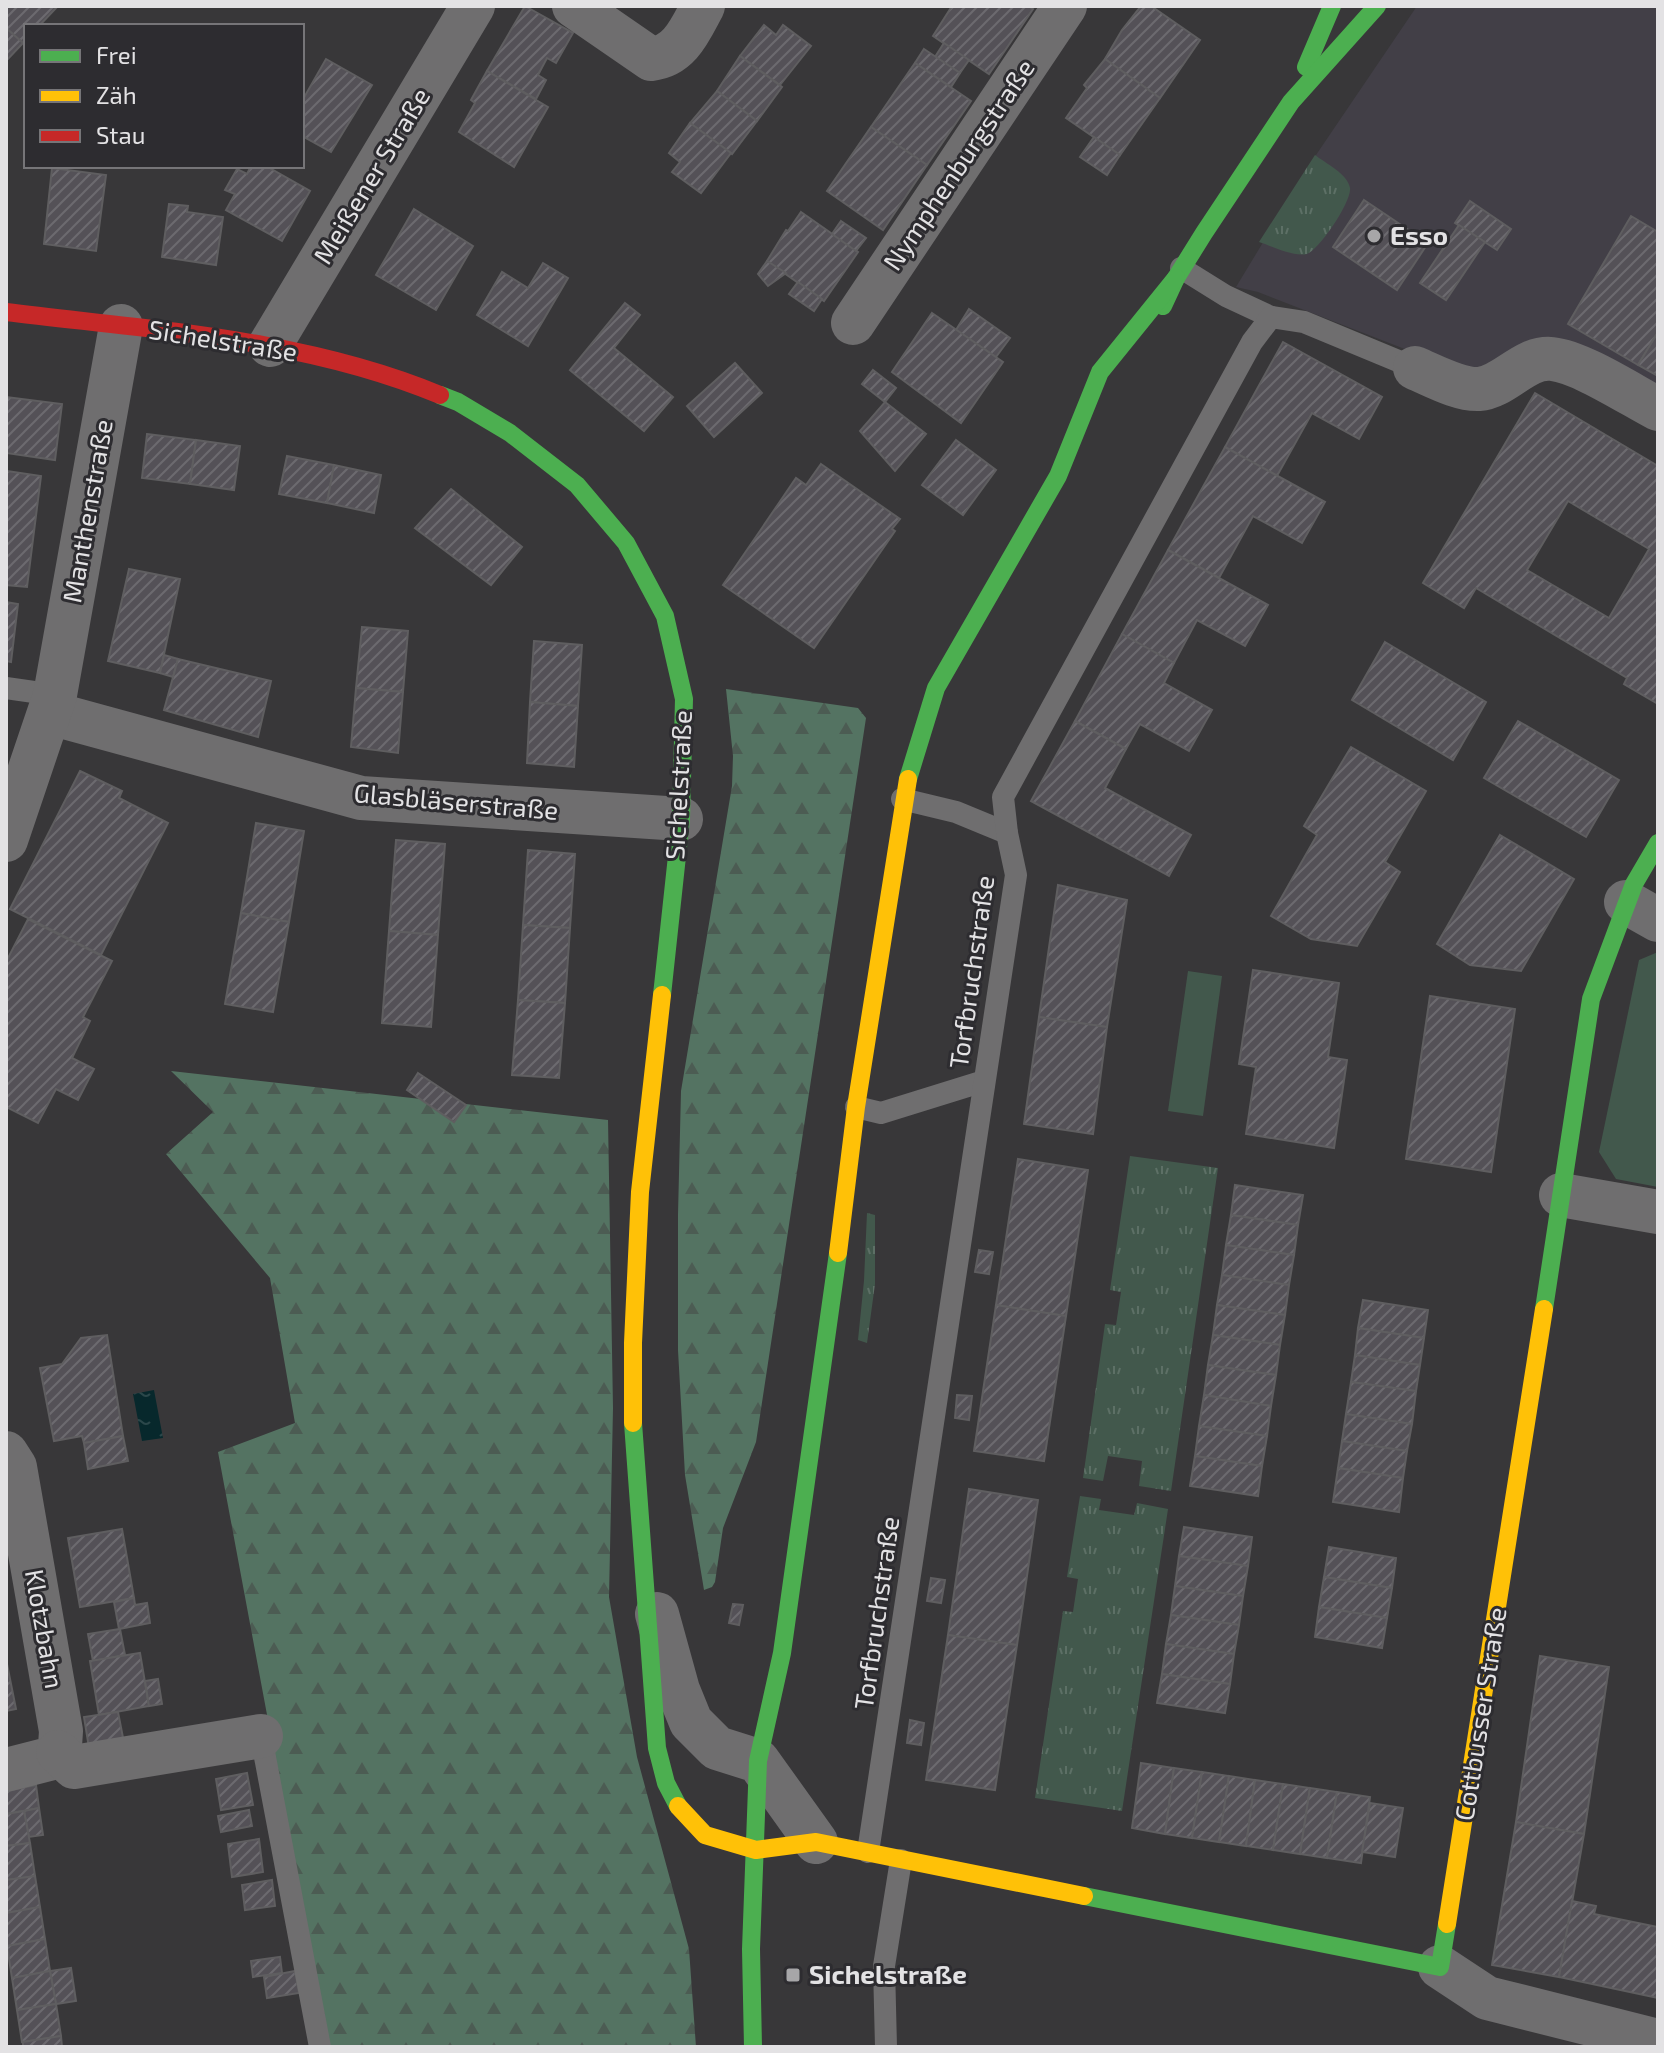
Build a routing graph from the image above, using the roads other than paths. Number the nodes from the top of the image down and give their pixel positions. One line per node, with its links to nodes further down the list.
1 (473, 6): 13 (street, Meißener Straße)
2 (574, 6): 3 (street)
3 (703, 6)
4 (1065, 6): 11 (street, Nymphenburgstraße)
5 (1332, 6): 7 (street)
6 (1377, 6): 7 (street)
7 (1291, 102): 8 (street)
8 (1179, 273): 10 (lane); 14 (street); 18 (street)
9 (6, 312): 12 (street, Sichelstraße)
10 (1271, 317): 15 (lane); 23 (lane, Torfbruchstraße)
11 (853, 323)
12 (121, 326): 13 (street, Sichelstraße); 20 (street, Manthenstraße)
13 (270, 345): 22 (street, Sichelstraße)
14 (1144, 346)
15 (1415, 368): 16 (street)
16 (1658, 409)
17 (1096, 426): 18 (street)
18 (1058, 476): 21 (street)
19 (6, 688): 20 (lane)
20 (53, 704): 22 (street, Glasbläserstraße); 24 (street, Manthenstraße)
21 (902, 799): 23 (lane); 28 (street)
22 (681, 819): 32 (street, Sichelstraße)
23 (1007, 833): 27 (lane, Torfbruchstraße)
24 (6, 840)
25 (1658, 843): 26 (street, Cottbusser Straße)
26 (1642, 911): 29 (street, Cottbusser Straße)
27 (984, 1081): 28 (lane); 39 (lane, Torfbruchstraße)
28 (856, 1107): 35 (street)
29 (1561, 1195): 30 (street); 41 (street, Cottbusser Straße)
30 (1658, 1212)
31 (6, 1453): 34 (street, Klotzbahn)
32 (646, 1577): 35 (street, Sichelstraße); 38 (street, Sichelstraße)
33 (261, 1736): 34 (street); 43 (lane)
34 (58, 1752): 36 (street)
35 (758, 1761): 37 (street); 38 (street)
36 (6, 1770)
37 (816, 1842): 38 (street); 39 (street)
38 (756, 1850): 44 (street)
39 (868, 1852): 40 (street)
40 (901, 1860): 41 (street); 45 (lane)
41 (1440, 1967): 42 (street)
42 (1658, 2041)
43 (320, 2047)
44 (753, 2047)
45 (886, 2047)

